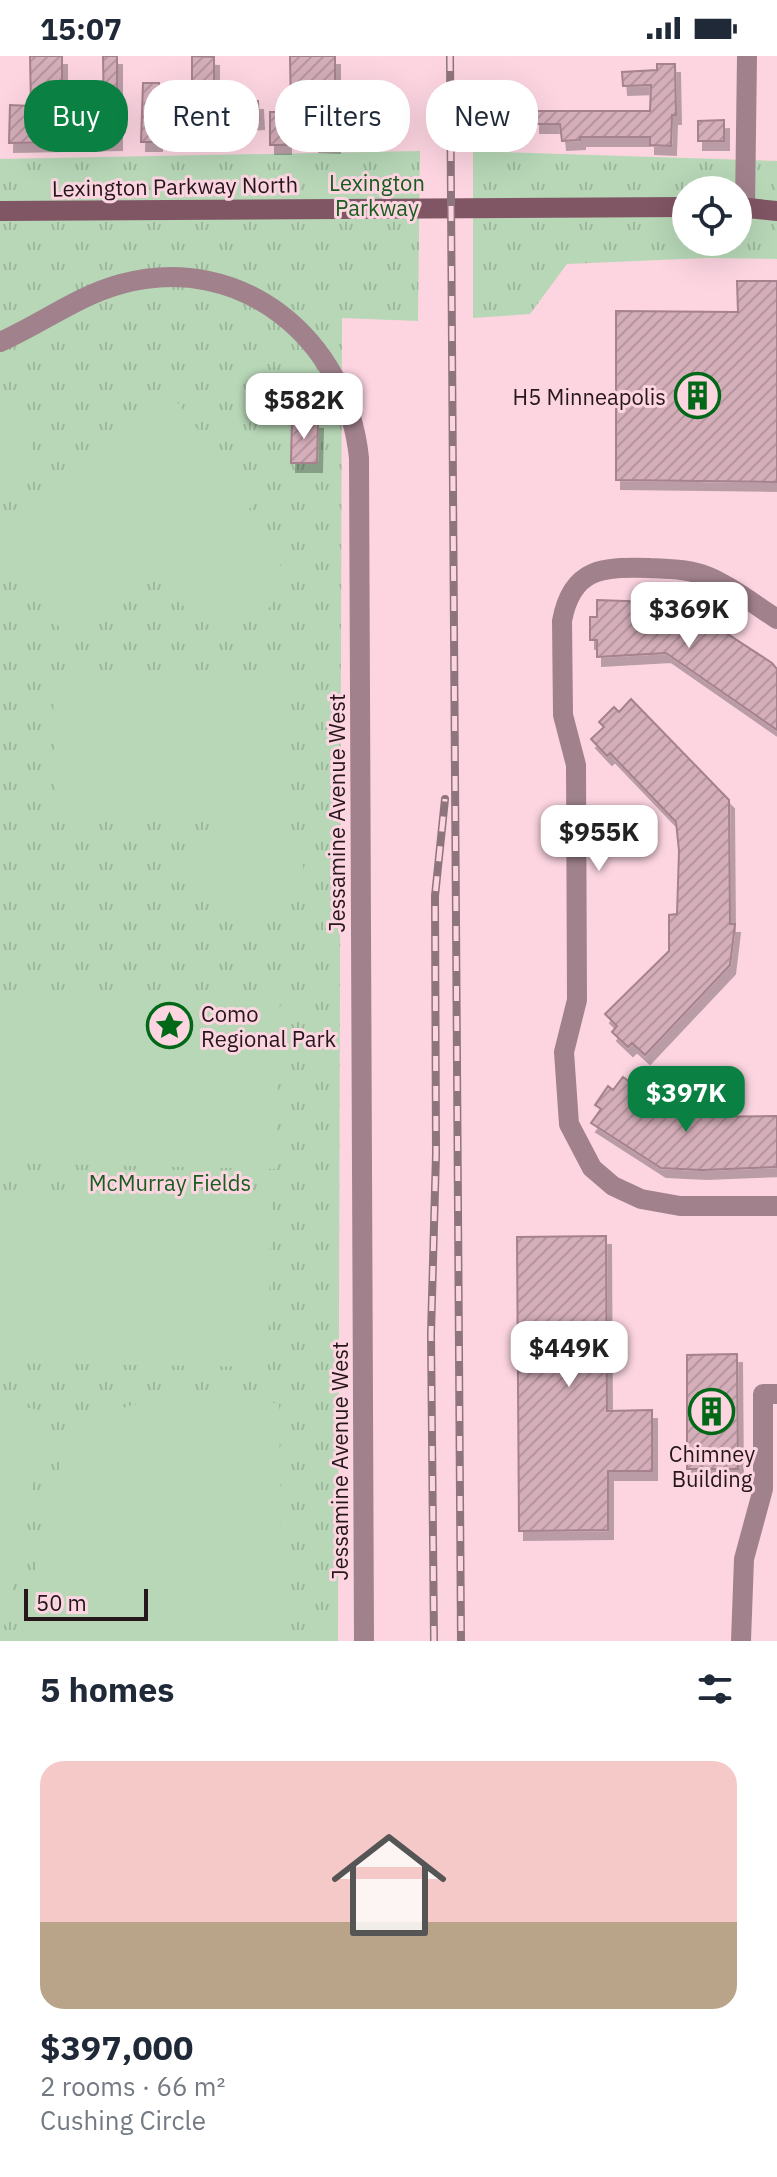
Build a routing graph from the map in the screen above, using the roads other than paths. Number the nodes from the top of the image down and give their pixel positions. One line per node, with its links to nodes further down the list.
1 (747, 56): 2 (street)
2 (743, 176)
3 (777, 203): 4 (main road)
4 (752, 206)
5 (672, 207): 7 (main road, Lexington Parkway North)
6 (752, 208): 8 (main road)
7 (0, 211)
8 (777, 211)
9 (0, 342): 13 (street, Jessamine Avenue West)
10 (777, 619): 11 (street)
11 (777, 1206)
12 (770, 1394): 14 (street)
13 (364, 1641)
14 (741, 1641)

